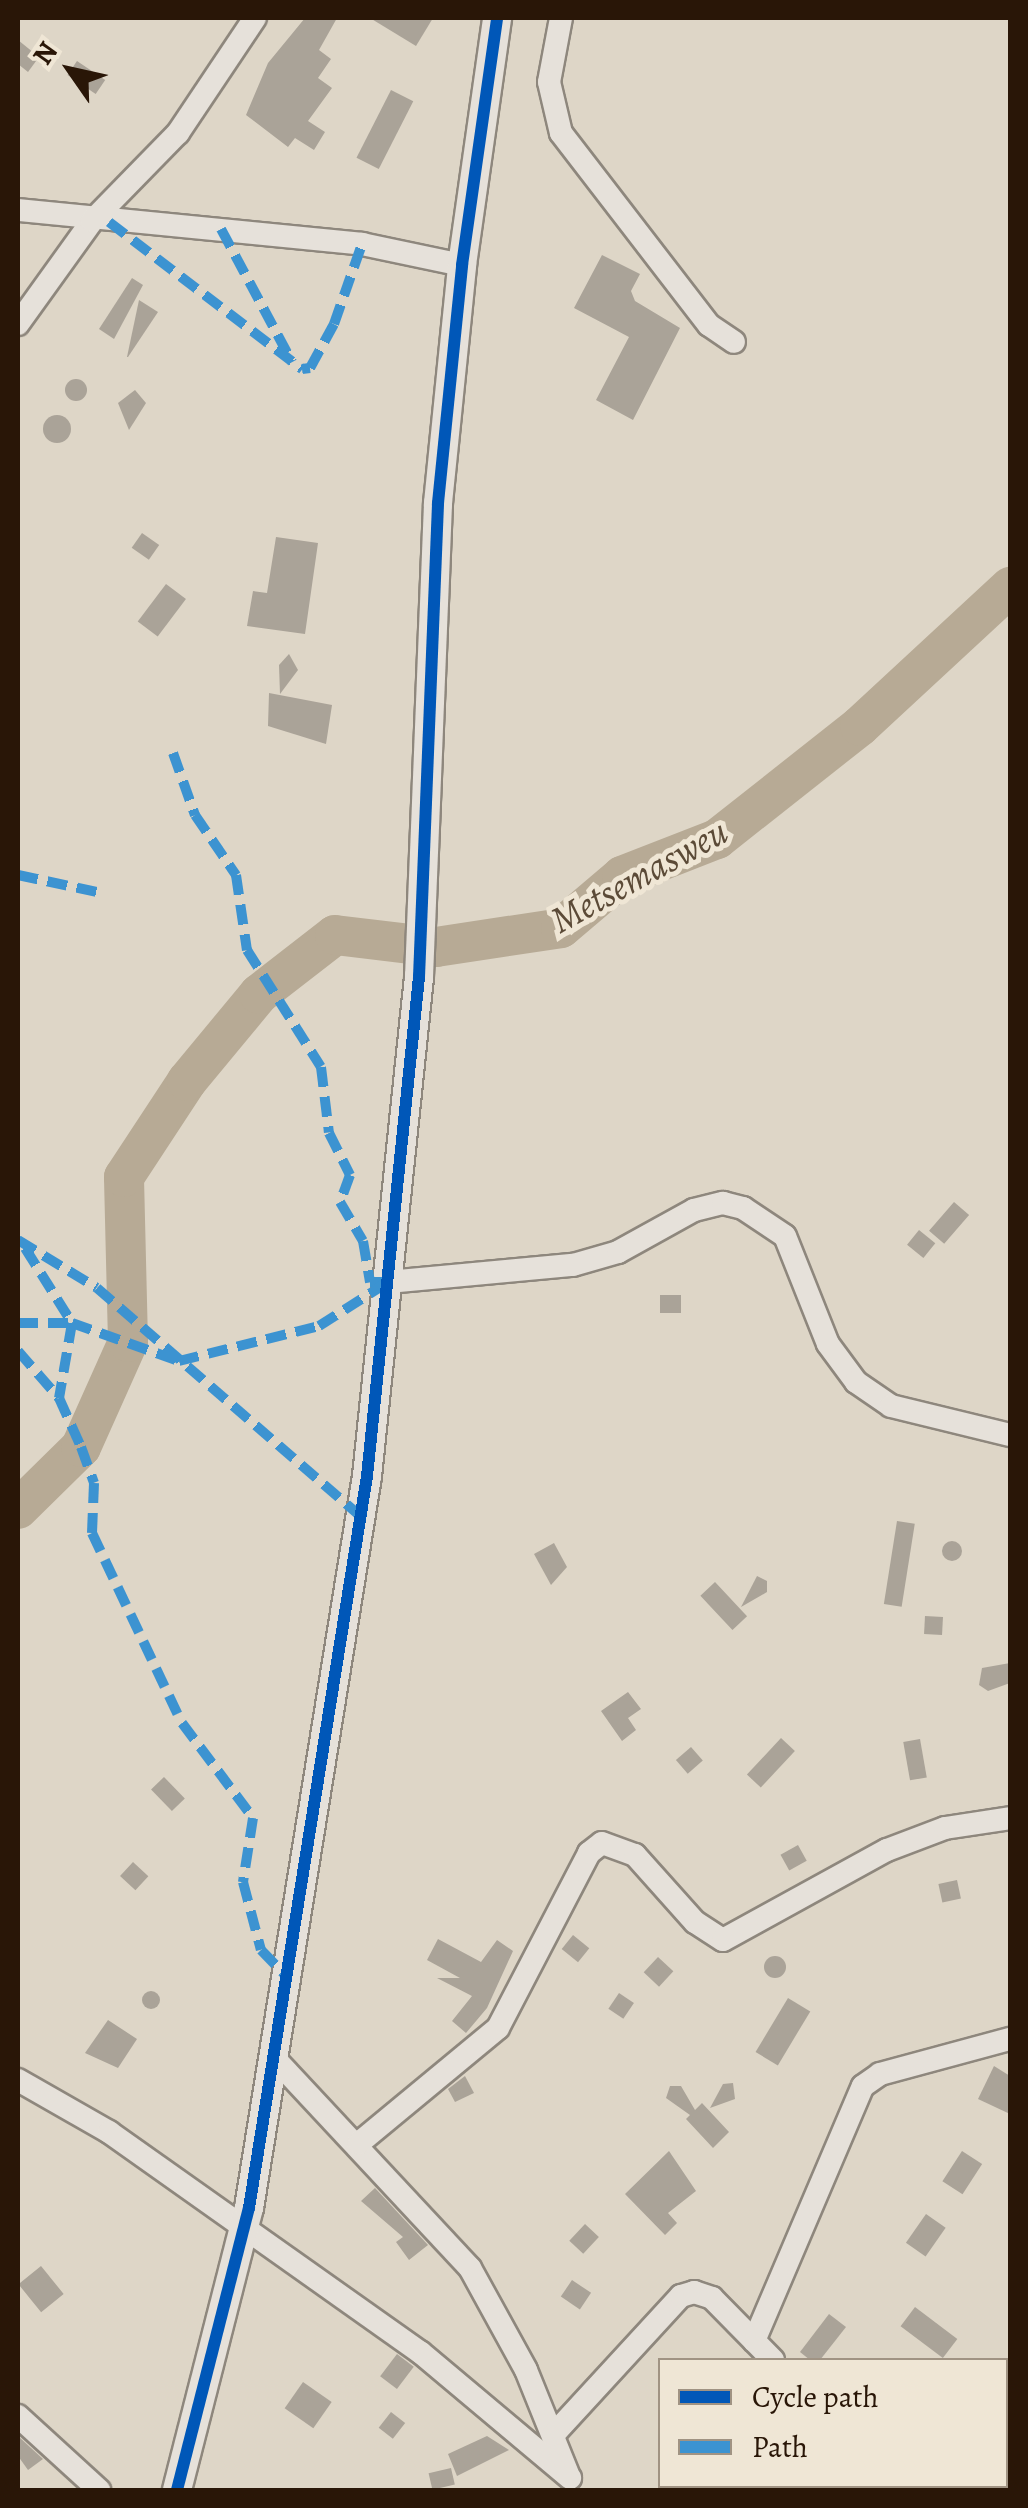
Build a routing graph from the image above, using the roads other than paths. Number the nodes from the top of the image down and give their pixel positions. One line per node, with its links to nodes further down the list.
1 (255, 18): 5 (street)
2 (498, 18): 6 (street)
3 (562, 18): 8 (street)
4 (18, 210): 5 (street)
5 (92, 221): 6 (street); 7 (street)
6 (462, 265): 9 (street)
7 (18, 324)
8 (734, 342)
9 (388, 1282): 10 (street); 13 (street)
10 (1010, 1435)
11 (1010, 1818): 15 (street)
12 (1010, 2039): 17 (street)
13 (276, 2060): 15 (street); 16 (street)
14 (18, 2080): 16 (street)
15 (359, 2143): 20 (street)
16 (245, 2228): 21 (street); 23 (street)
17 (754, 2341): 18 (street); 20 (street)
18 (771, 2358)
19 (18, 2416): 22 (street)
20 (554, 2435): 21 (street)
21 (573, 2484)
22 (99, 2490)
23 (177, 2490)

